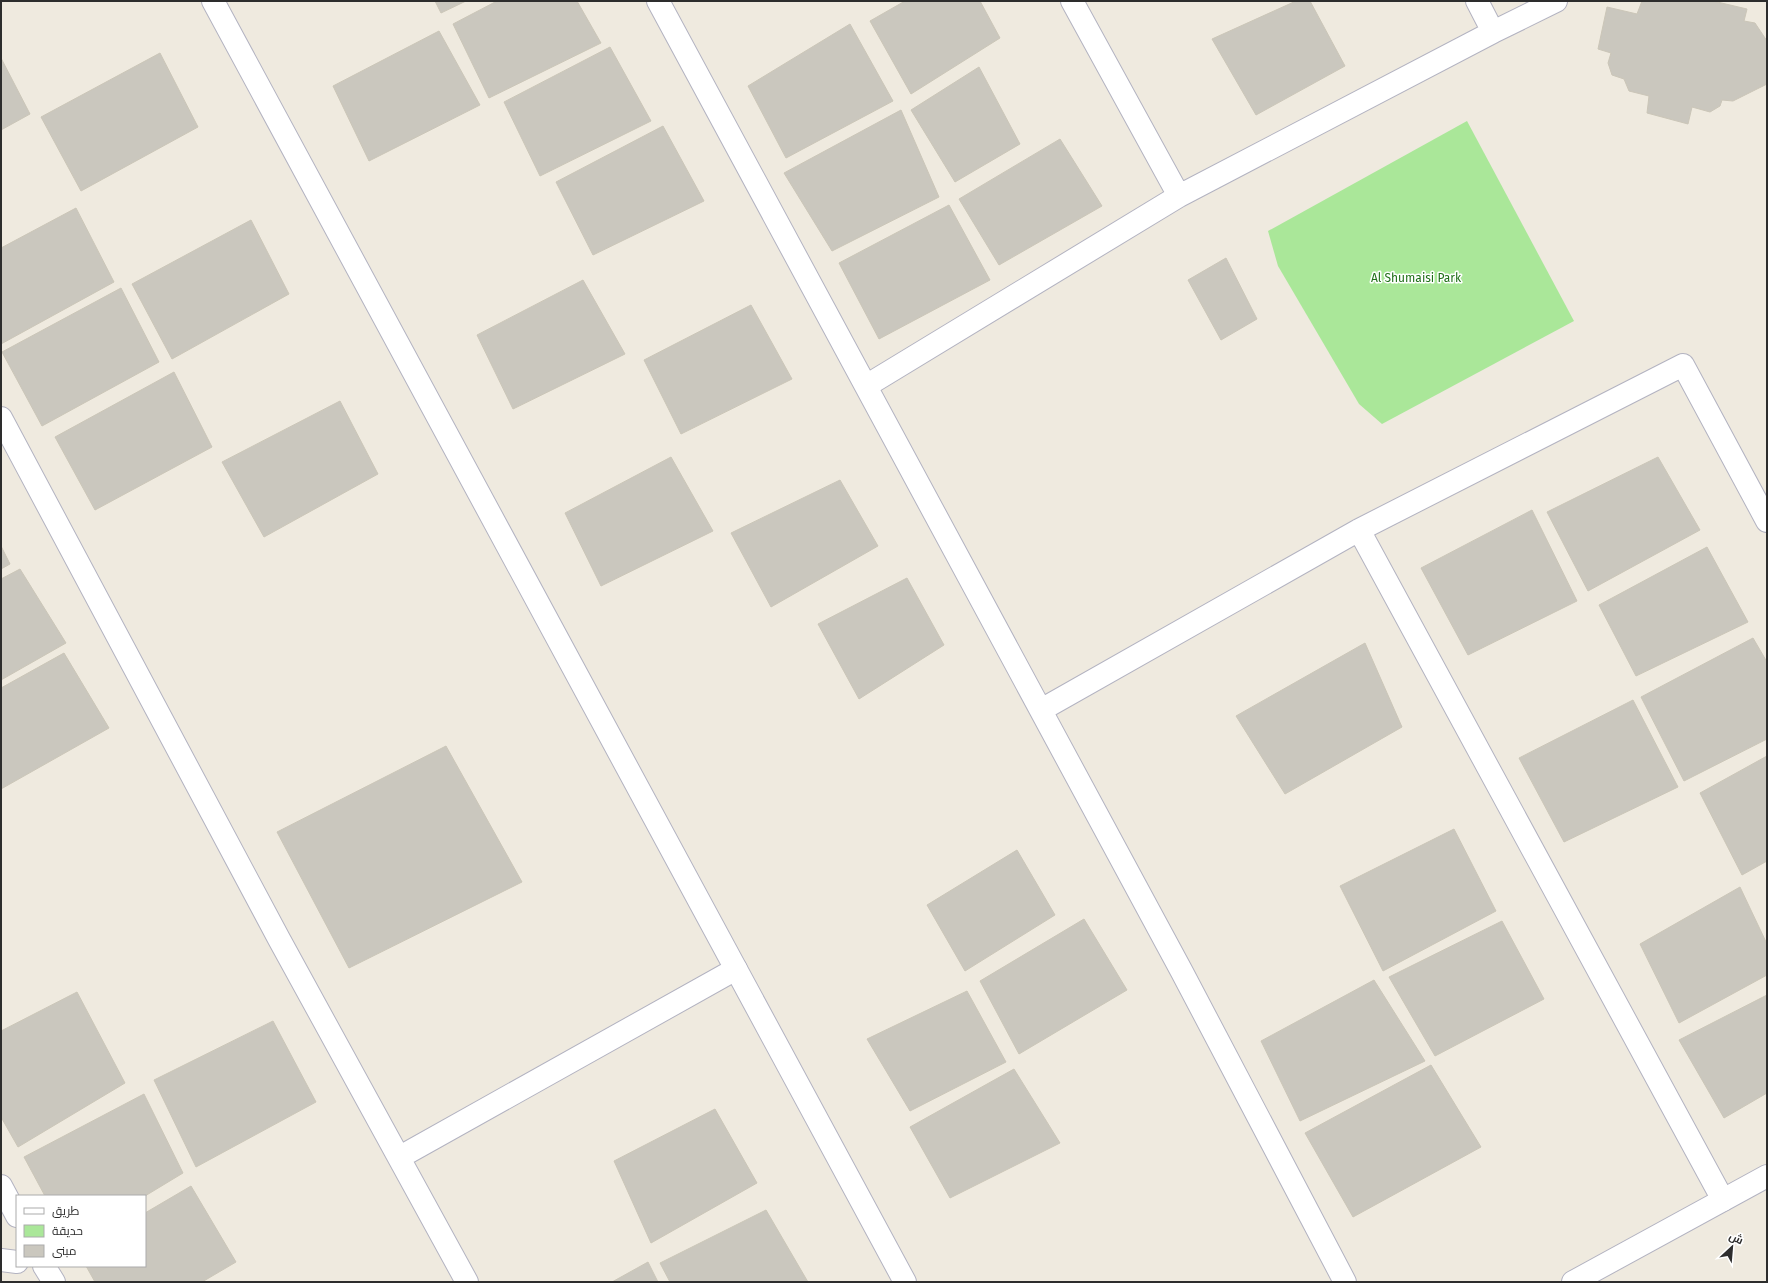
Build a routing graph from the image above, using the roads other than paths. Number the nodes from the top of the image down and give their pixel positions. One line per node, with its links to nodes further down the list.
1 (212, 1): 13 (street)
2 (658, 1): 8 (street)
3 (1072, 1): 7 (street)
4 (1477, 1): 6 (street)
5 (1556, 1): 6 (street)
6 (1493, 32): 7 (street)
7 (1179, 196): 8 (street)
8 (866, 386): 12 (street)
9 (1, 418): 14 (street)
10 (1767, 521): 11 (street)
11 (1359, 530): 12 (street); 17 (street)
12 (1041, 710): 25 (street)
13 (736, 969): 14 (street); 24 (street)
14 (400, 1157): 23 (street)
15 (1767, 1176): 17 (street)
16 (1, 1186): 18 (street)
17 (1723, 1200): 26 (street)
18 (16, 1214)
19 (1, 1260): 20 (street)
20 (16, 1262)
21 (45, 1267): 22 (street)
22 (54, 1282)
23 (467, 1282)
24 (905, 1282)
25 (1345, 1282)
26 (1573, 1282)

